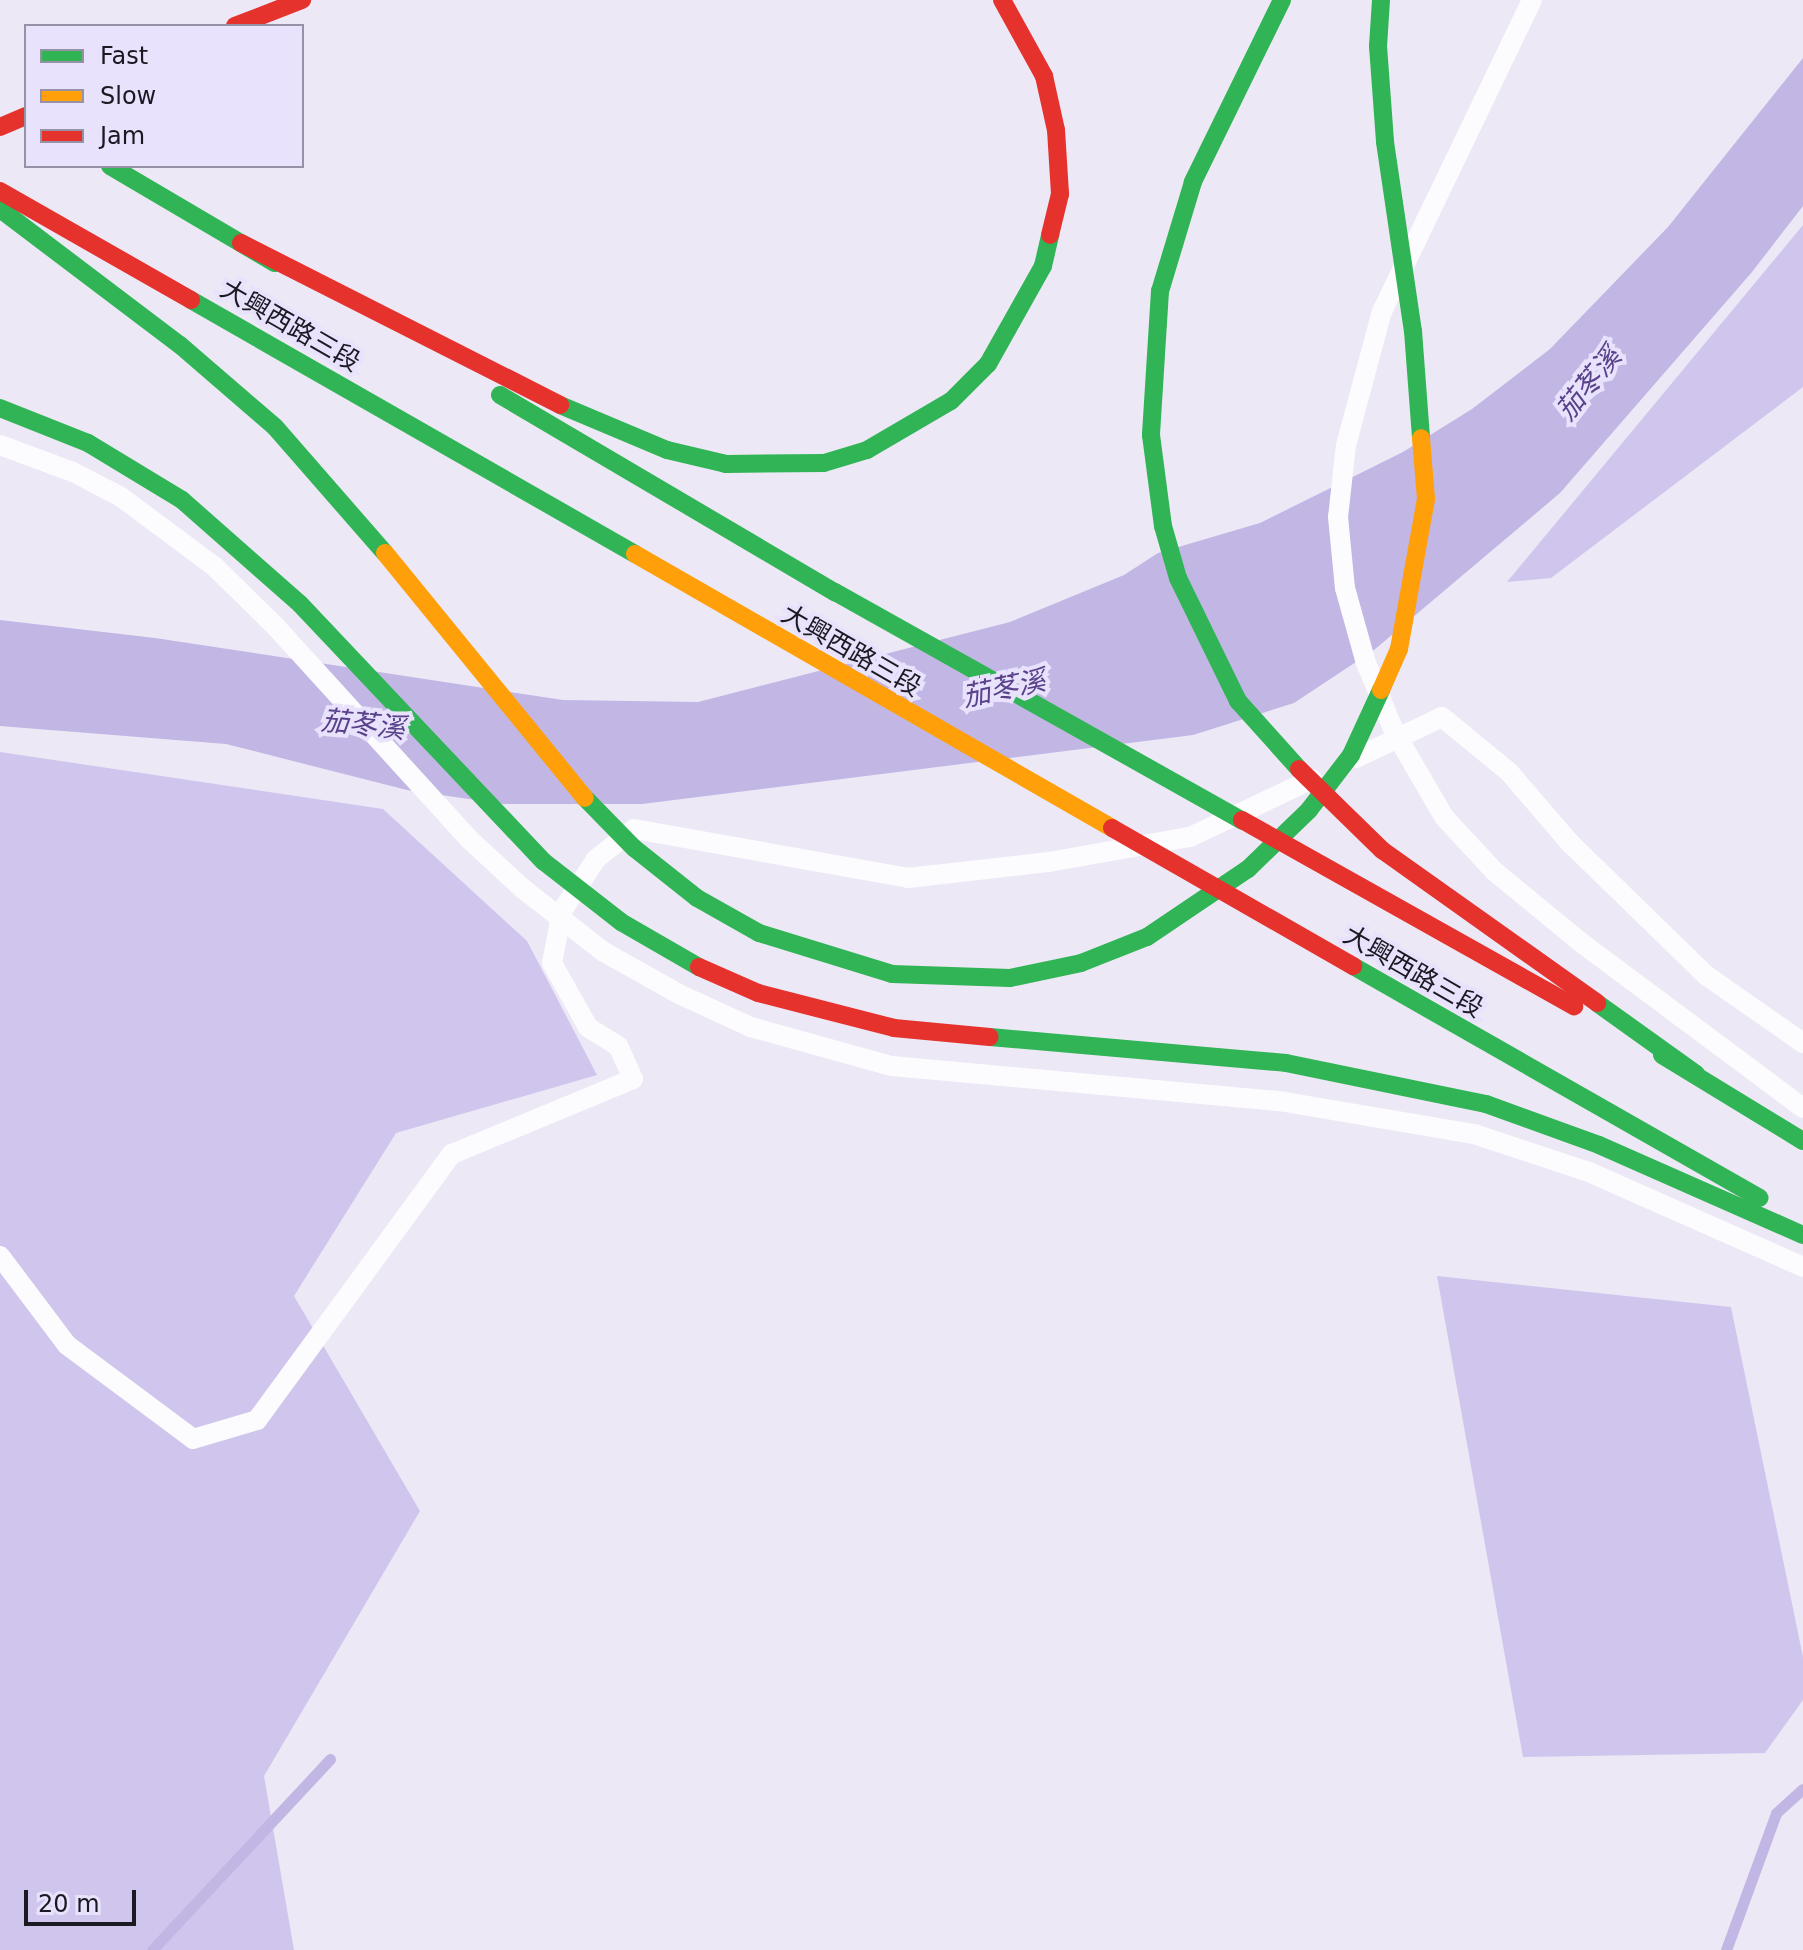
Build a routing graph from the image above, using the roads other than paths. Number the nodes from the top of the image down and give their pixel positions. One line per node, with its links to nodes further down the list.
1 (302, 0): 6 (main road)
2 (1002, 0): 14 (main road)
3 (1282, 0): 18 (main road)
4 (1381, 0): 13 (main road)
5 (1532, 0): 19 (lane)
6 (240, 24)
7 (0, 102): 8 (main road)
8 (24, 115)
9 (24, 117): 10 (main road)
10 (0, 127)
11 (113, 168): 14 (main road, 大興西路三段)
12 (0, 191): 21 (main road, 大興西路三段)
13 (0, 209)
14 (241, 243): 18 (main road, 大興西路三段)
15 (0, 408): 22 (main road)
16 (0, 445): 24 (lane)
17 (1803, 1043): 23 (lane)
18 (1696, 1074): 20 (main road, 大興西路三段)
19 (1803, 1108)
20 (1803, 1141)
21 (1803, 1223)
22 (1803, 1235)
23 (0, 1256)
24 (1803, 1267)

